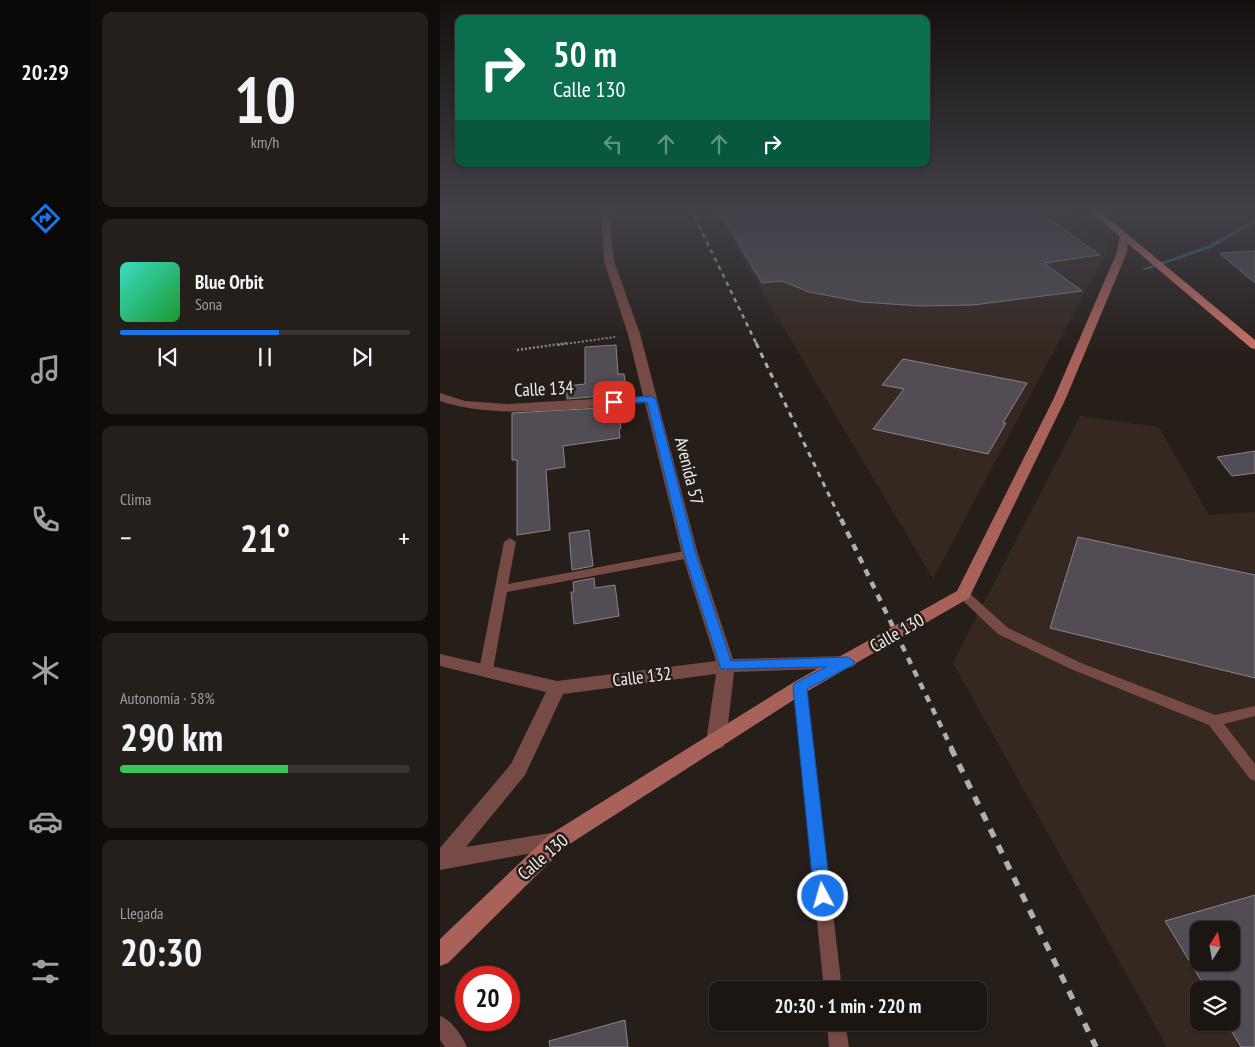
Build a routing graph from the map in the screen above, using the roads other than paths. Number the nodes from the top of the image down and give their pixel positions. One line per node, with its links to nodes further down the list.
1 (609, 258): 6 (street, Avenida 57)
2 (1120, 258): 10 (main road)
3 (1151, 258): 4 (main road)
4 (1253, 343)
5 (440, 397): 6 (street, Calle 134)
6 (651, 399): 8 (street, Avenida 57)
7 (510, 542): 9 (lane)
8 (690, 554): 9 (lane); 13 (street, Avenida 57)
9 (502, 589): 14 (lane)
10 (963, 594): 12 (main road, Calle 130); 18 (lane)
11 (440, 660): 14 (street, Calle 132)
12 (848, 662): 13 (street, Calle 132); 15 (main road, Calle 130)
13 (726, 666): 16 (street, Calle 132); 19 (street, Avenida 57)
14 (486, 670): 16 (street, Calle 132)
15 (800, 687): 19 (main road, Calle 130); 24 (lane)
16 (557, 688): 22 (street)
17 (1255, 711): 18 (lane)
18 (1214, 721): 20 (lane)
19 (716, 742): 21 (main road, Calle 130)
20 (1255, 775)
21 (557, 841): 22 (street); 23 (main road, Calle 130)
22 (441, 861)
23 (440, 955)
24 (832, 981)
25 (440, 1025): 27 (lane)
26 (837, 1031): 28 (lane)
27 (457, 1047)
28 (839, 1047)

